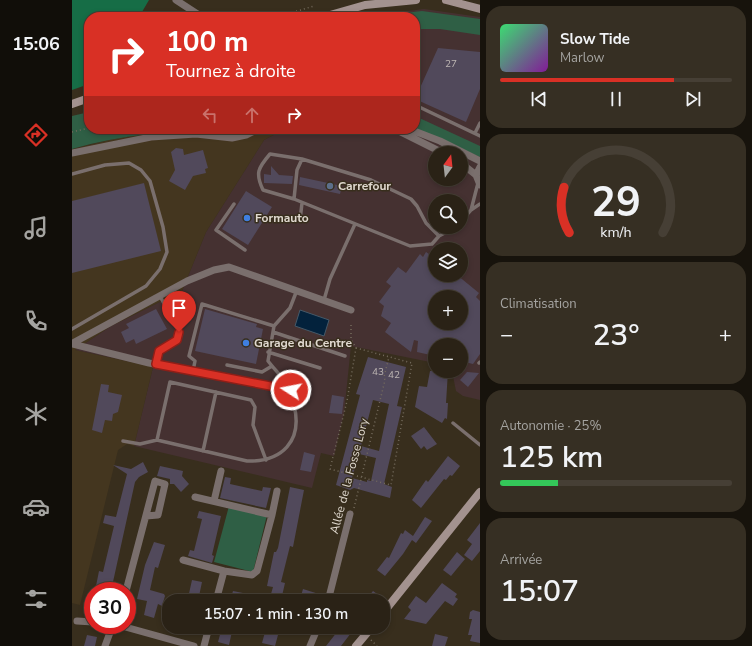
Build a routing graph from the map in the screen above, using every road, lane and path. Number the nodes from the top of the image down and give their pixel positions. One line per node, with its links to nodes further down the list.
1 (176, 0): 6 (street)
2 (416, 0): 8 (main road)
3 (446, 0): 5 (main road)
4 (314, 6): 7 (path)
5 (480, 9)
6 (194, 12)
7 (294, 12)
8 (340, 12)
9 (84, 100): 11 (main road)
10 (84, 104): 11 (main road)
11 (72, 105)
12 (420, 107): 17 (lane)
13 (480, 123): 17 (lane)
14 (84, 129): 15 (path)
15 (72, 132)
16 (420, 133): 26 (street)
17 (475, 133): 22 (lane)
18 (196, 134): 20 (street)
19 (196, 134): 24 (street)
20 (248, 134)
21 (405, 134): 23 (street)
22 (480, 136)
23 (429, 146)
24 (72, 153)
25 (302, 159): 32 (lane); 32 (lane); 41 (lane)
26 (480, 161)
27 (480, 167): 30 (street)
28 (468, 169): 30 (street)
29 (72, 174): 49 (lane)
30 (476, 175): 31 (street)
31 (479, 184): 36 (lane)
32 (294, 199): 33 (lane)
33 (302, 203): 38 (lane); 39 (lane)
34 (234, 204): 42 (lane)
35 (480, 204): 36 (lane)
36 (470, 210): 37 (lane)
37 (468, 212)
38 (300, 220)
39 (355, 224): 41 (lane); 45 (lane)
40 (443, 234): 41 (lane)
41 (439, 236)
42 (245, 250)
43 (297, 290): 44 (street); 45 (street); 48 (lane)
44 (160, 296): 51 (street); 56 (lane)
45 (324, 300): 46 (street)
46 (351, 310)
47 (351, 325): 52 (path)
48 (274, 326): 50 (lane); 60 (lane)
49 (72, 329)
50 (273, 332): 53 (lane); 54 (lane)
51 (73, 343): 56 (street)
52 (356, 348): 55 (path); 70 (path)
53 (268, 352): 58 (lane); 59 (lane)
54 (346, 356)
55 (389, 357): 70 (path, Allée de la Fosse Lory); 70 (path)
56 (156, 364): 60 (street)
57 (227, 365): 58 (lane)
58 (272, 366): 61 (lane)
59 (320, 368)
60 (193, 371): 61 (street)
61 (291, 390): 68 (lane)
62 (216, 392): 64 (lane); 67 (lane); 68 (lane)
63 (454, 423): 66 (lane)
64 (157, 440): 65 (lane); 67 (lane)
65 (123, 441)
66 (480, 445)
67 (203, 451): 68 (lane)
68 (266, 460)
69 (221, 471): 74 (street)
70 (362, 477): 75 (path, Allée de la Fosse Lory)
71 (277, 491): 76 (street)
72 (480, 492): 83 (main road)
73 (195, 497): 74 (street)
74 (214, 501): 76 (street)
75 (350, 514): 82 (street, Allée de la Fosse Lory)
76 (272, 515): 79 (street)
77 (146, 516): 77 (street); 80 (street)
78 (183, 560): 79 (street)
79 (224, 571): 81 (street)
80 (128, 582)
81 (218, 594)
82 (330, 594)
83 (390, 604)
84 (77, 621): 85 (street)
85 (84, 621)
86 (136, 630): 92 (street)
87 (109, 634): 91 (street)
88 (207, 634): 93 (street)
89 (315, 634): 94 (street)
90 (366, 634): 95 (main road)
91 (105, 646)
92 (194, 646)
93 (204, 646)
94 (310, 646)
95 (356, 646)

